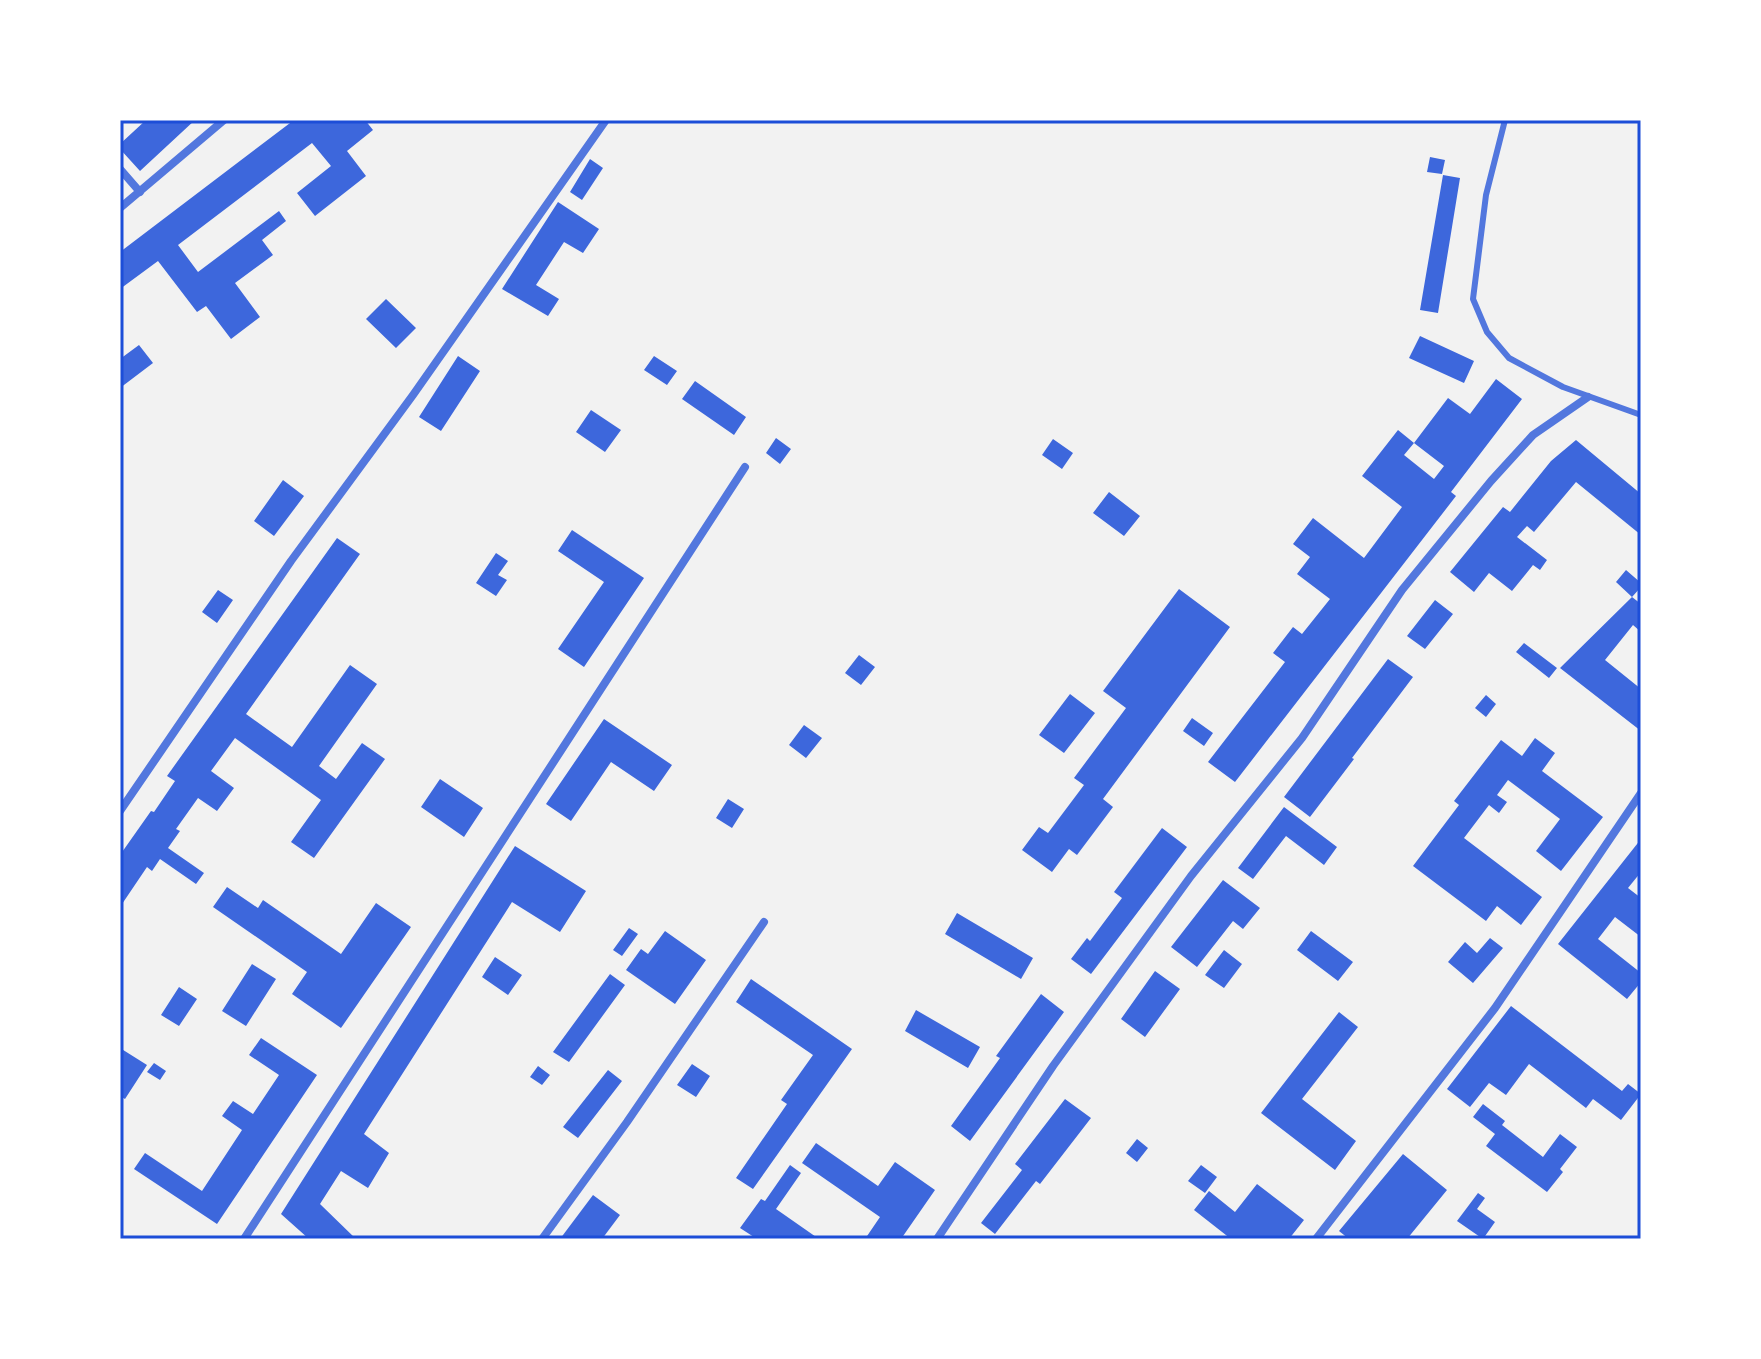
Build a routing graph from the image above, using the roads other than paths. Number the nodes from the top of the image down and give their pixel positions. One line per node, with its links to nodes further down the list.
1 (224, 120): 5 (street)
2 (606, 120): 11 (street)
3 (1505, 120): 7 (lane)
4 (120, 169): 5 (street)
5 (140, 192): 6 (street)
6 (120, 208)
7 (1588, 397): 8 (lane); 15 (street)
8 (1641, 415)
9 (745, 467): 13 (street)
10 (1641, 793): 16 (street)
11 (120, 811)
12 (764, 922): 14 (street)
13 (244, 1239)
14 (542, 1239)
15 (937, 1239)
16 (1316, 1239)

